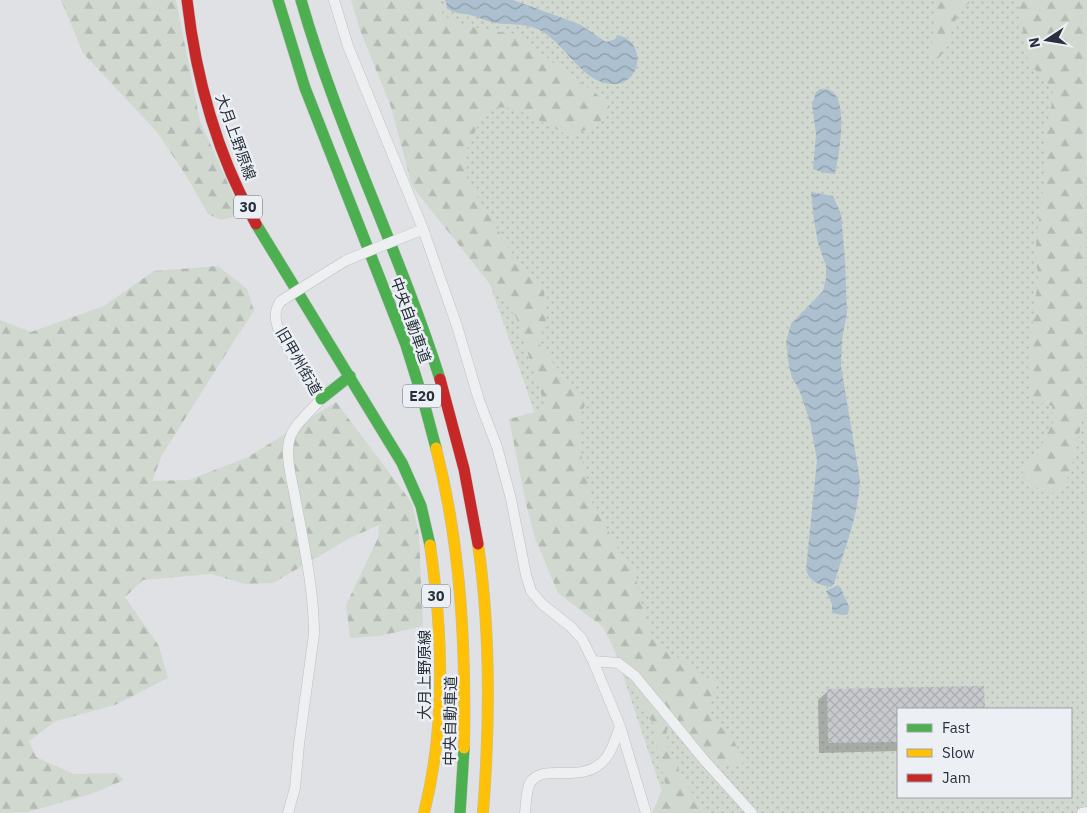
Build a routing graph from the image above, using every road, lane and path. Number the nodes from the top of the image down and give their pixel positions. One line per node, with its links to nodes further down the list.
1 (187, 0): 6 (main road, 大月上野原線 / 30)
2 (278, 0): 14 (main road, 中央自動車道 / E20)
3 (301, 0): 9 (main road, 中央自動車道 / E20)
4 (334, 0): 5 (street)
5 (420, 230): 7 (street, 旧甲州街道, bridge); 8 (street)
6 (350, 376): 7 (main road); 13 (main road, 大月上野原線 / 30)
7 (322, 399): 12 (street, 旧甲州街道)
8 (593, 661): 10 (street); 19 (street)
9 (489, 702): 15 (main road, 中央自動車道 / E20); 16 (main road)
10 (620, 726): 17 (street); 18 (street)
11 (1087, 812): 20 (street)
12 (288, 813)
13 (424, 813)
14 (460, 813)
15 (483, 813)
16 (490, 813)
17 (525, 813)
18 (646, 813)
19 (752, 813)
20 (1082, 813)

